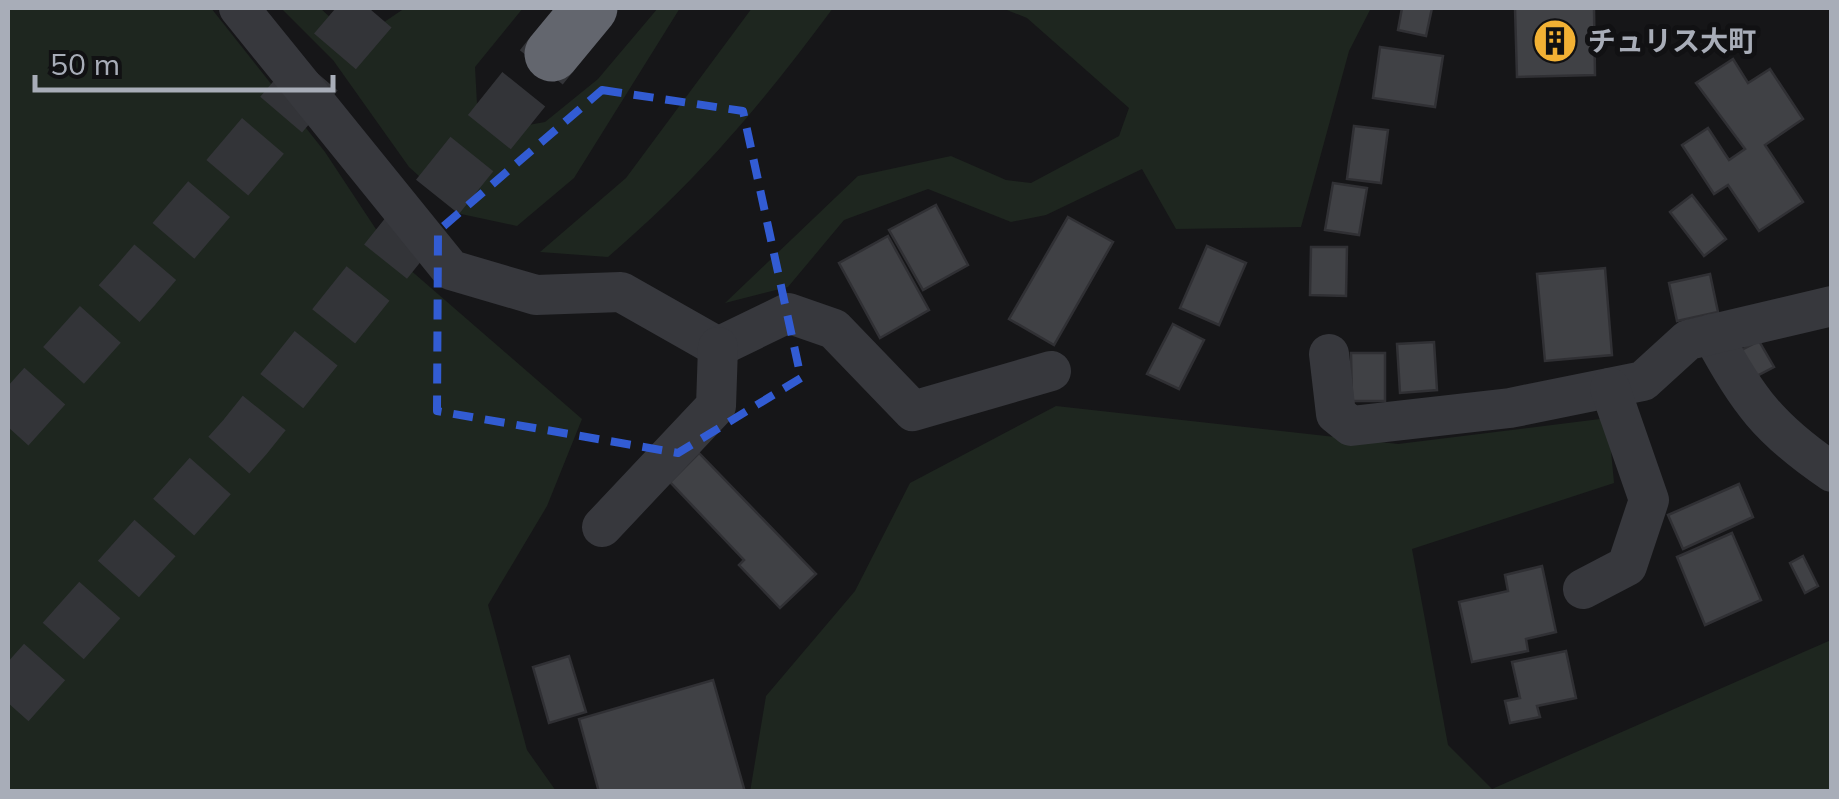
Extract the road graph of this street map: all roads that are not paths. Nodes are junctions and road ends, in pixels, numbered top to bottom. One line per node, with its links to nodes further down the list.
1 (239, 8): 6 (street)
2 (590, 8): 3 (highway)
3 (552, 54)
4 (1832, 306): 5 (street)
5 (1712, 334): 9 (street); 10 (street)
6 (718, 347): 8 (street); 11 (street)
7 (1329, 354): 9 (street)
8 (1050, 372)
9 (1610, 388): 12 (street)
10 (1832, 472)
11 (602, 526)
12 (1583, 589)

